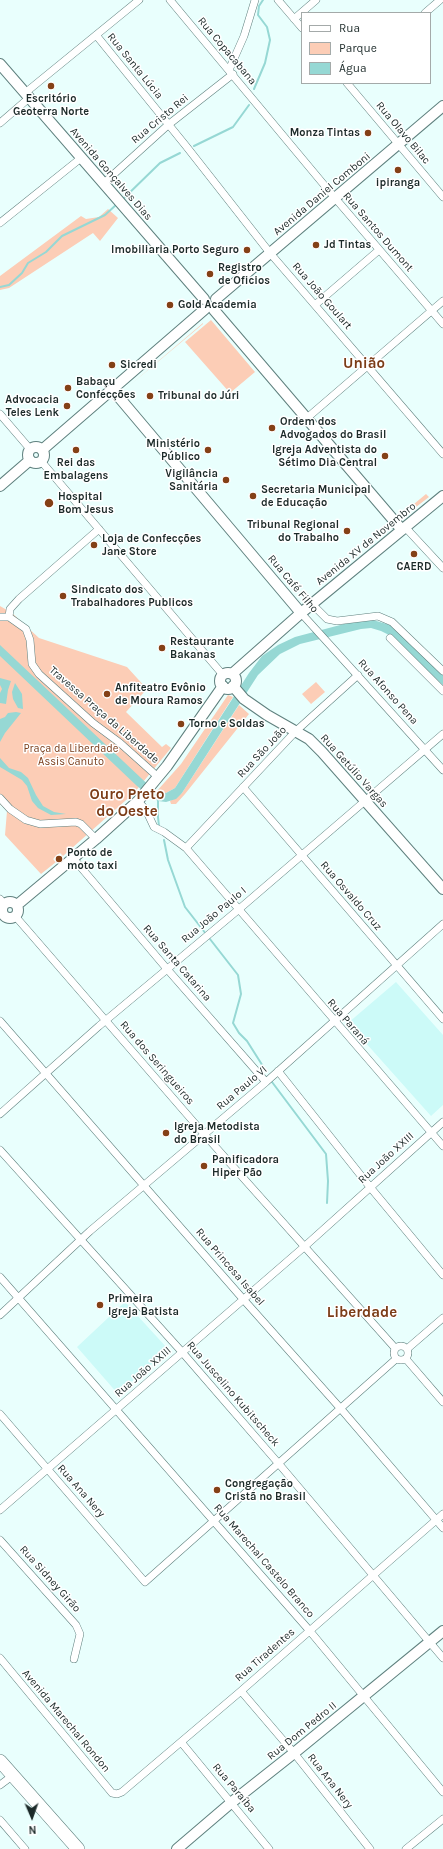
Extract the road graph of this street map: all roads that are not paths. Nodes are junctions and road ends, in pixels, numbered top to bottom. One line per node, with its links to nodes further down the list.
1 (139, 0): 12 (street)
2 (170, 0): 14 (street, Rua Copacabana)
3 (255, 0): 14 (street, Rua Cristo Rei)
4 (278, 0): 10 (street)
5 (316, 0): 7 (street)
6 (440, 0): 8 (street)
7 (302, 12)
8 (426, 12)
9 (301, 13): 10 (street)
10 (294, 19): 11 (street)
11 (301, 27)
12 (96, 35): 16 (street); 20 (street, Rua Santa Lúcia)
13 (0, 64): 16 (street, Avenida Gonçalves Dias)
14 (231, 72): 17 (street, Rua Copacabana); 20 (street, Rua Cristo Rei)
15 (348, 84): 21 (street, Rua Olavo Bilac)
16 (27, 95): 19 (street); 23 (street, Avenida Gonçalves Dias)
17 (252, 98): 26 (street, Rua Santos Dumont)
18 (443, 106): 21 (street, Avenida Daniel Comboni)
19 (0, 123)
20 (168, 125): 22 (street, Rua Santa Lúcia); 24 (street, Rua Cristo Rei)
21 (398, 144): 25 (street, Rua Olavo Bilac); 26 (street, Avenida Daniel Comboni)
22 (188, 148): 29 (street, Rua João Goulart)
23 (80, 158): 24 (street, Avenida Gonçalves Dias); 27 (street)
24 (104, 183): 32 (street, Avenida Gonçalves Dias)
25 (443, 197)
26 (335, 198): 28 (street, Rua Santos Dumont); 29 (street, Avenida Daniel Comboni)
27 (0, 223)
28 (379, 250): 31 (street); 33 (street, Rua Santos Dumont)
29 (270, 253): 31 (street, Rua João Goulart); 32 (street, Avenida Daniel Comboni)
30 (443, 301): 33 (street)
31 (315, 305): 35 (street, Rua João Goulart)
32 (208, 306): 36 (street); 38 (street, Avenida Gonçalves Dias)
33 (432, 311): 34 (street, Rua Santos Dumont); 35 (street)
34 (443, 324)
35 (368, 367): 38 (street); 41 (street, Rua João Goulart)
36 (112, 390): 40 (street); 50 (street, Rua Café Filho)
37 (0, 414): 39 (street)
38 (307, 418): 47 (street, Avenida Gonçalves Dias)
39 (30, 449): 40 (street); 42 (street)
40 (42, 450): 43 (street)
41 (443, 454)
42 (30, 460): 43 (street); 44 (street)
43 (41, 461): 46 (street)
44 (0, 486)
45 (443, 496): 47 (street, Avenida XV de Novembro)
46 (99, 529): 52 (street); 56 (street)
47 (404, 529): 48 (street); 49 (street, Avenida XV de Novembro)
48 (443, 568)
49 (312, 604): 50 (street, Avenida XV de Novembro); 55 (street)
50 (301, 613): 53 (street, Rua Café Filho); 56 (street, Avenida XV de Novembro)
51 (0, 617): 52 (street)
52 (9, 617): 65 (street, Travessa Praça da Liberdade)
53 (315, 630): 57 (street, Rua Afonso Pena)
54 (390, 638): 60 (street)
55 (443, 671)
56 (227, 675): 58 (street); 59 (street)
57 (358, 675): 61 (street, Rua São João); 63 (street, Rua Afonso Pena)
58 (222, 686): 59 (street); 65 (street)
59 (234, 688): 61 (street, Rua Getúlio Vargas)
60 (443, 691)
61 (296, 731): 66 (street, Rua São João); 69 (street, Rua Getúlio Vargas)
62 (443, 734): 63 (street, Rua João Paulo I)
63 (425, 750): 64 (street, Rua Afonso Pena); 69 (street, Rua João Paulo I)
64 (443, 770)
65 (158, 777): 67 (street)
66 (243, 787): 71 (street, Rua São João); 72 (street, Rua Osvaldo Cruz)
67 (145, 793): 70 (street); 71 (street, Rua Paraná)
68 (0, 798): 70 (street)
69 (364, 800): 72 (street, Rua João Paulo I); 74 (street, Rua Getúlio Vargas)
70 (96, 839): 73 (street)
71 (186, 848): 77 (street, Rua Paraná)
72 (301, 855): 77 (street, Rua João Paulo I); 81 (street, Rua Osvaldo Cruz)
73 (73, 858): 76 (street); 82 (street, Rua Santa Catarina)
74 (443, 889)
75 (2, 902): 76 (street); 78 (street)
76 (17, 905): 79 (street)
77 (238, 910): 82 (street, Rua João Paulo I); 86 (street, Rua Paraná)
78 (2, 917): 79 (street)
79 (16, 917): 85 (street, Rua dos Seringueiros)
80 (443, 924): 81 (street, Rua Paulo VI)
81 (396, 966): 83 (street, Rua Osvaldo Cruz); 86 (street, Rua Paulo VI)
82 (167, 970): 85 (street, Rua João Paulo I); 89 (street, Rua Santa Catarina)
83 (443, 1019)
84 (0, 1021): 88 (street, Rua Princesa Isabel)
85 (106, 1021): 88 (street, Rua João Paulo I); 93 (street, Rua dos Seringueiros)
86 (334, 1022): 87 (street, Rua Paulo VI); 92 (street, Rua Paraná)
87 (278, 1071): 89 (street, Rua Paulo VI); 97 (street)
88 (46, 1074): 90 (street, Rua João Paulo I); 96 (street, Rua Princesa Isabel)
89 (266, 1082): 93 (street, Rua Paulo VI)
90 (0, 1114)
91 (443, 1122): 92 (street, Rua João XXIII)
92 (431, 1132): 94 (street, Rua Paraná); 97 (street, Rua João XXIII)
93 (204, 1134): 96 (street, Rua Paulo VI); 99 (street, Rua dos Seringueiros)
94 (443, 1146)
95 (0, 1150): 98 (street, Rua Juscelino Kubitscheck)
96 (144, 1185): 98 (street, Rua Paulo VI); 103 (street, Rua Princesa Isabel)
97 (370, 1187): 99 (street, Rua João XXIII); 100 (street)
98 (80, 1240): 102 (street, Rua Paulo VI); 108 (street, Rua Juscelino Kubitscheck)
99 (304, 1247): 103 (street, Rua João XXIII); 106 (street, Rua dos Seringueiros)
100 (443, 1275)
101 (0, 1277): 102 (street, Rua Marechal Castelo Branco)
102 (18, 1298): 104 (street, Rua Paulo VI); 112 (street, Rua Marechal Castelo Branco)
103 (243, 1299): 108 (street, Rua João XXIII); 113 (street, Rua Princesa Isabel)
104 (0, 1315)
105 (443, 1318): 107 (street)
106 (395, 1348): 107 (street); 109 (street)
107 (407, 1349): 110 (street)
108 (182, 1352): 112 (street, Rua João XXIII); 115 (street, Rua Juscelino Kubitscheck)
109 (396, 1359): 110 (street); 113 (street)
110 (406, 1359): 111 (street)
111 (443, 1402)
112 (117, 1409): 116 (street, Rua João XXIII); 120 (street, Rua Marechal Castelo Branco)
113 (341, 1409): 115 (street); 119 (street, Rua Princesa Isabel)
114 (0, 1414): 116 (street, Rua Ana Nery)
115 (279, 1464): 120 (street); 123 (street, Rua Juscelino Kubitscheck)
116 (48, 1470): 117 (street, Rua João XXIII); 120 (street, Rua Ana Nery)
117 (0, 1510)
118 (443, 1514): 119 (street, Rua Tiradentes)
119 (436, 1520): 121 (street, Rua Princesa Isabel); 123 (street, Rua Tiradentes)
120 (215, 1521): 124 (street, Rua Marechal Castelo Branco)
121 (443, 1528)
122 (0, 1540): 129 (street, Rua Sidney Girão)
123 (373, 1574): 124 (street, Rua Tiradentes); 126 (street, Rua Juscelino Kubitscheck)
124 (309, 1630): 130 (street, Rua Tiradentes); 131 (street, Rua Marechal Castelo Branco)
125 (443, 1631): 126 (street, Rua Dom Pedro II)
126 (430, 1642): 128 (street, Rua Juscelino Kubitscheck); 131 (street, Rua Dom Pedro II)
127 (0, 1658): 138 (street, Avenida Marechal Rondon)
128 (443, 1658)
129 (74, 1659)
130 (241, 1691): 132 (street, Rua Tiradentes); 133 (street, Rua Ana Nery)
131 (364, 1696): 133 (street, Rua Dom Pedro II); 137 (street, Rua Marechal Castelo Branco)
132 (181, 1742): 138 (street, Rua Tiradentes); 139 (street, Rua Paraíba)
133 (294, 1753): 139 (street, Rua Dom Pedro II); 146 (street, Rua Ana Nery)
134 (0, 1762): 135 (highway)
135 (12, 1776): 136 (street); 143 (highway)
136 (0, 1785)
137 (443, 1792)
138 (117, 1794)
139 (232, 1802): 144 (street, Rua Dom Pedro II); 145 (street, Rua Paraíba)
140 (443, 1819): 147 (street)
141 (0, 1820): 142 (street)
142 (26, 1849)
143 (78, 1849)
144 (177, 1849)
145 (269, 1849)
146 (370, 1849)
147 (406, 1849)

